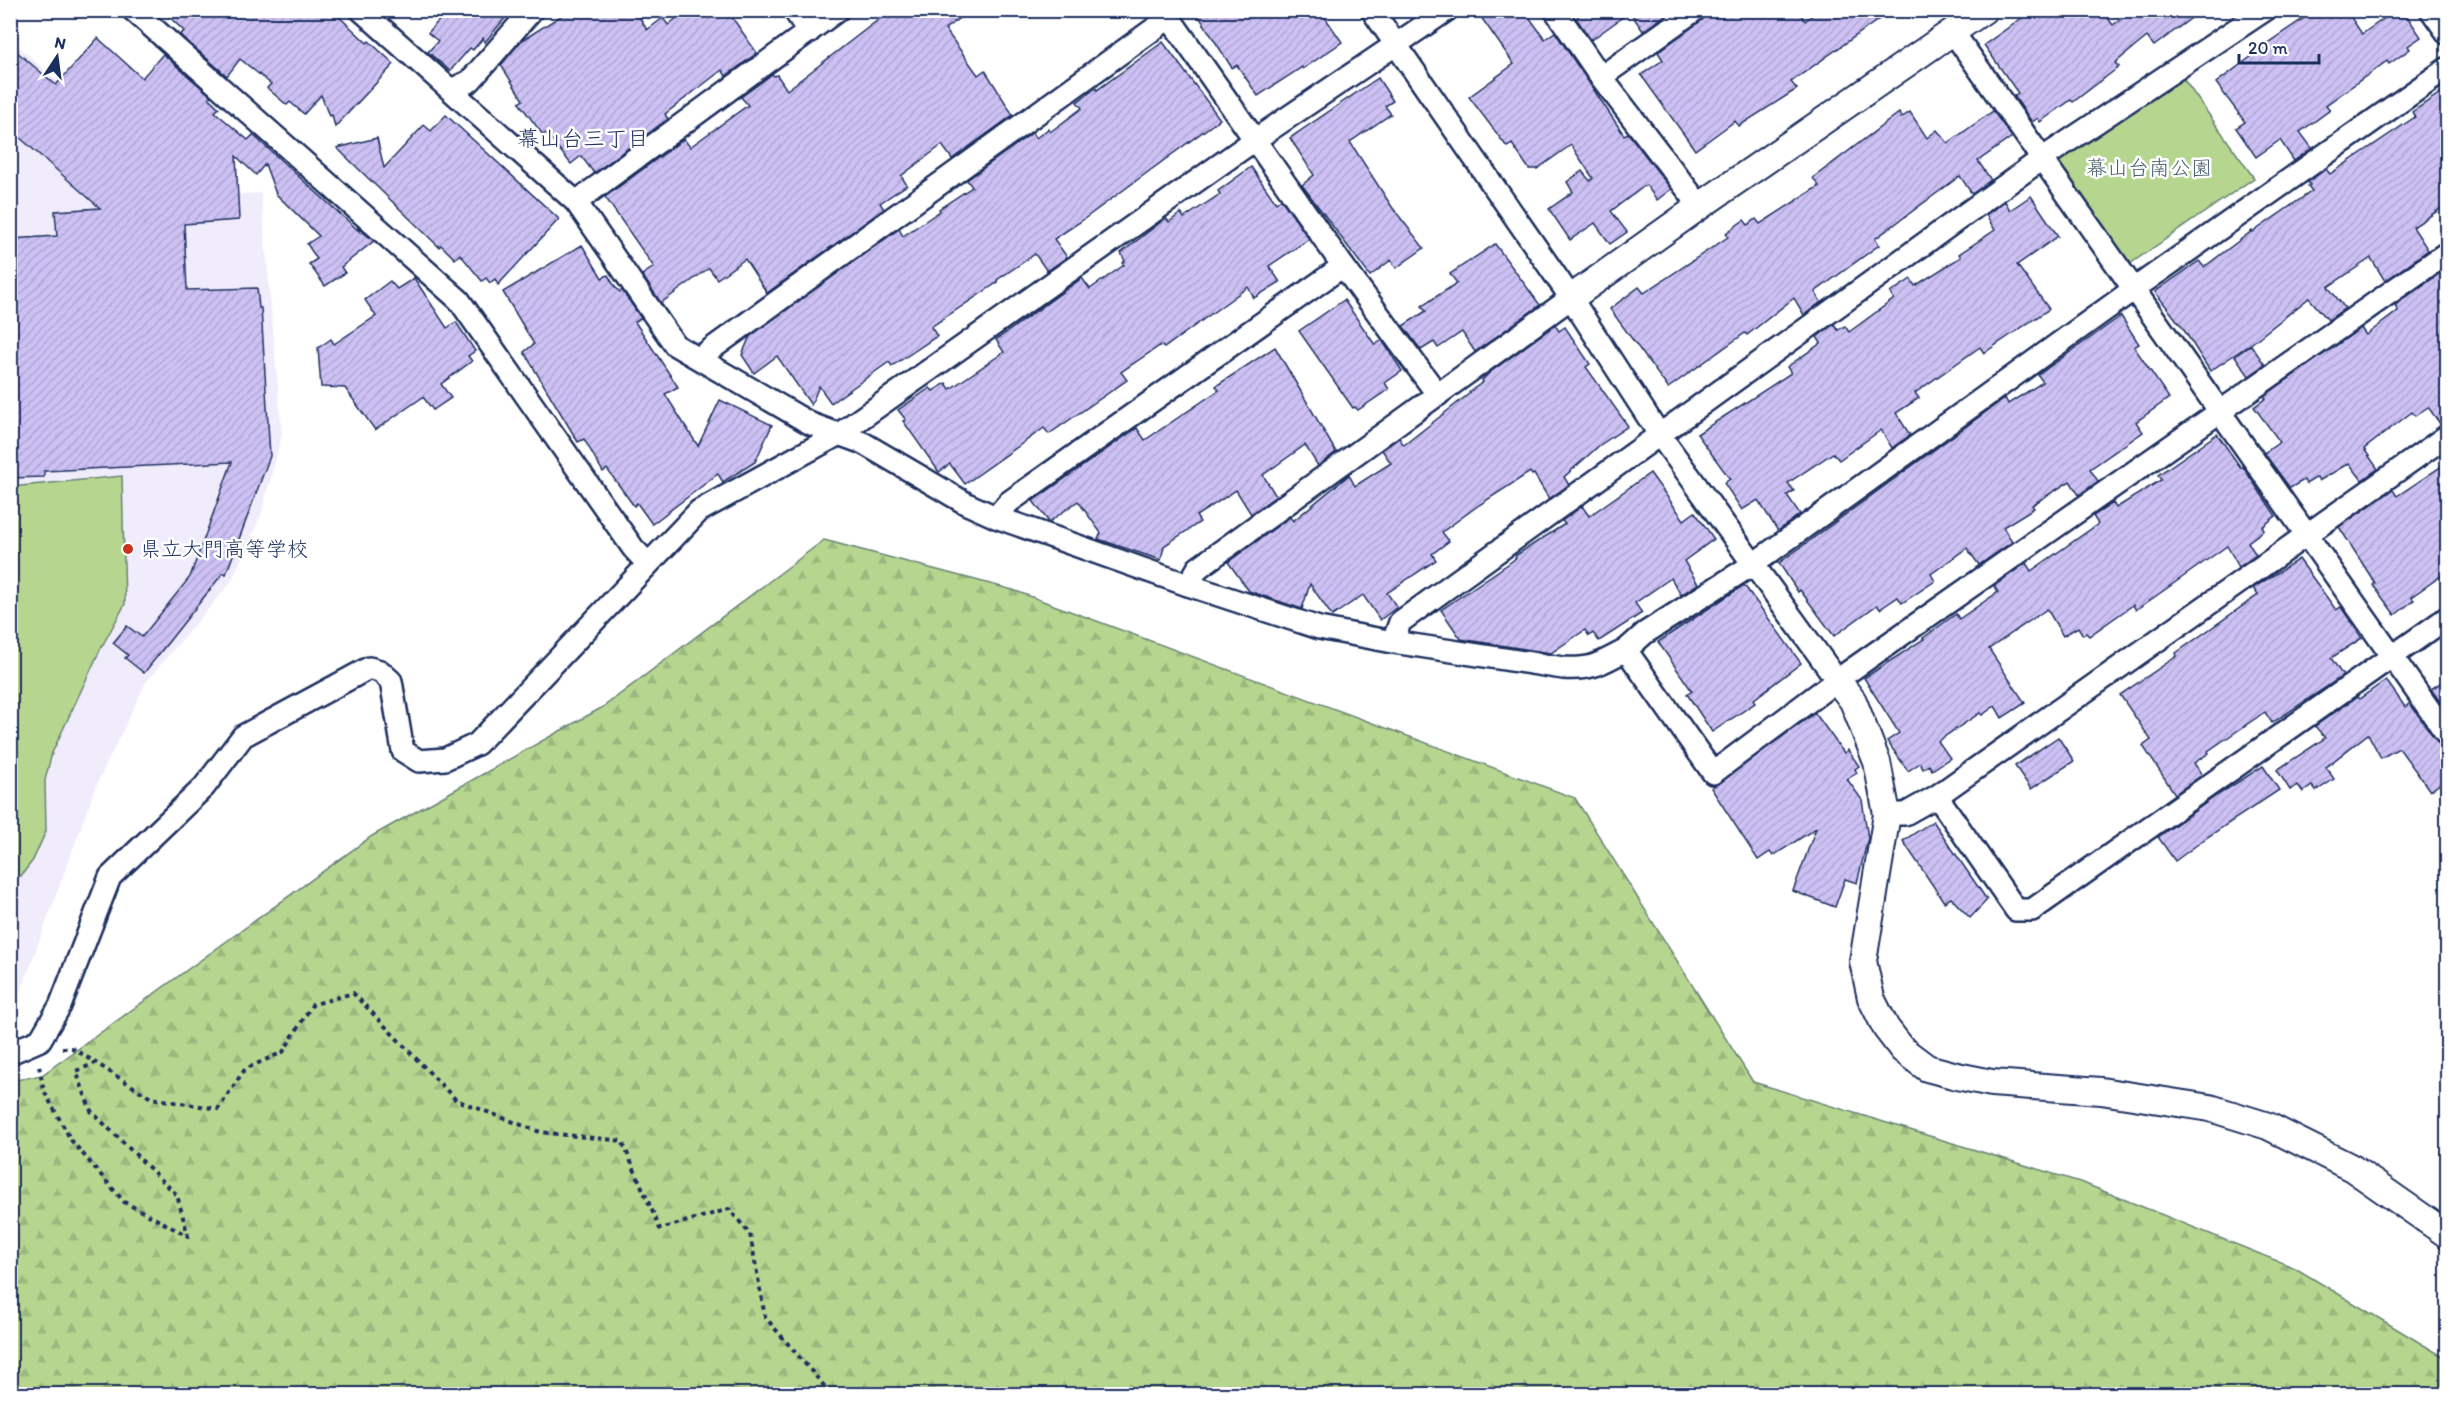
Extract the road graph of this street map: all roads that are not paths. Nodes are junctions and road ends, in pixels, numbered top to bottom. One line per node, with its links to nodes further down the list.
1 (133, 10): 37 (street)
2 (362, 10): 20 (street)
3 (532, 10): 20 (street)
4 (794, 10): 14 (street)
5 (838, 10): 14 (street)
6 (1372, 10): 17 (street)
7 (1447, 10): 17 (street)
8 (1555, 10): 19 (street)
9 (1695, 10): 19 (street)
10 (1984, 10): 15 (street)
11 (2265, 10): 22 (street)
12 (2431, 10): 16 (street)
13 (1166, 14): 21 (street); 29 (street)
14 (809, 32): 23 (street)
15 (1953, 32): 22 (street); 24 (street)
16 (2448, 34)
17 (1396, 45): 21 (street); 28 (street)
18 (2448, 68): 27 (street)
19 (1601, 77): 24 (street)
20 (451, 90): 23 (street)
21 (1256, 139): 26 (street); 33 (street)
22 (2043, 158): 27 (street); 32 (street)
23 (576, 202): 29 (street)
24 (1700, 206): 28 (street)
25 (2448, 252): 31 (street)
26 (1343, 266): 30 (street); 35 (street)
27 (2134, 289): 31 (street); 38 (street)
28 (1571, 298): 30 (street); 32 (street)
29 (699, 358): 33 (street)
30 (1438, 395): 39 (street)
31 (2220, 413): 36 (street); 44 (street)
32 (1659, 434): 38 (street); 41 (street)
33 (839, 435): 35 (street); 37 (street)
34 (2448, 435): 36 (street)
35 (996, 517): 39 (street)
36 (2306, 536): 43 (street); 46 (street)
37 (647, 563): 48 (street)
38 (1752, 565): 42 (street); 44 (street)
39 (1188, 585): 41 (street)
40 (2448, 617): 43 (street)
41 (1393, 642): 42 (street)
42 (1626, 650): 44 (street)
43 (2393, 656): 45 (street); 46 (street)
44 (1837, 680): 47 (street)
45 (2448, 736)
46 (1937, 796): 47 (street)
47 (1887, 814): 49 (street)
48 (24, 1051)
49 (2448, 1235)

